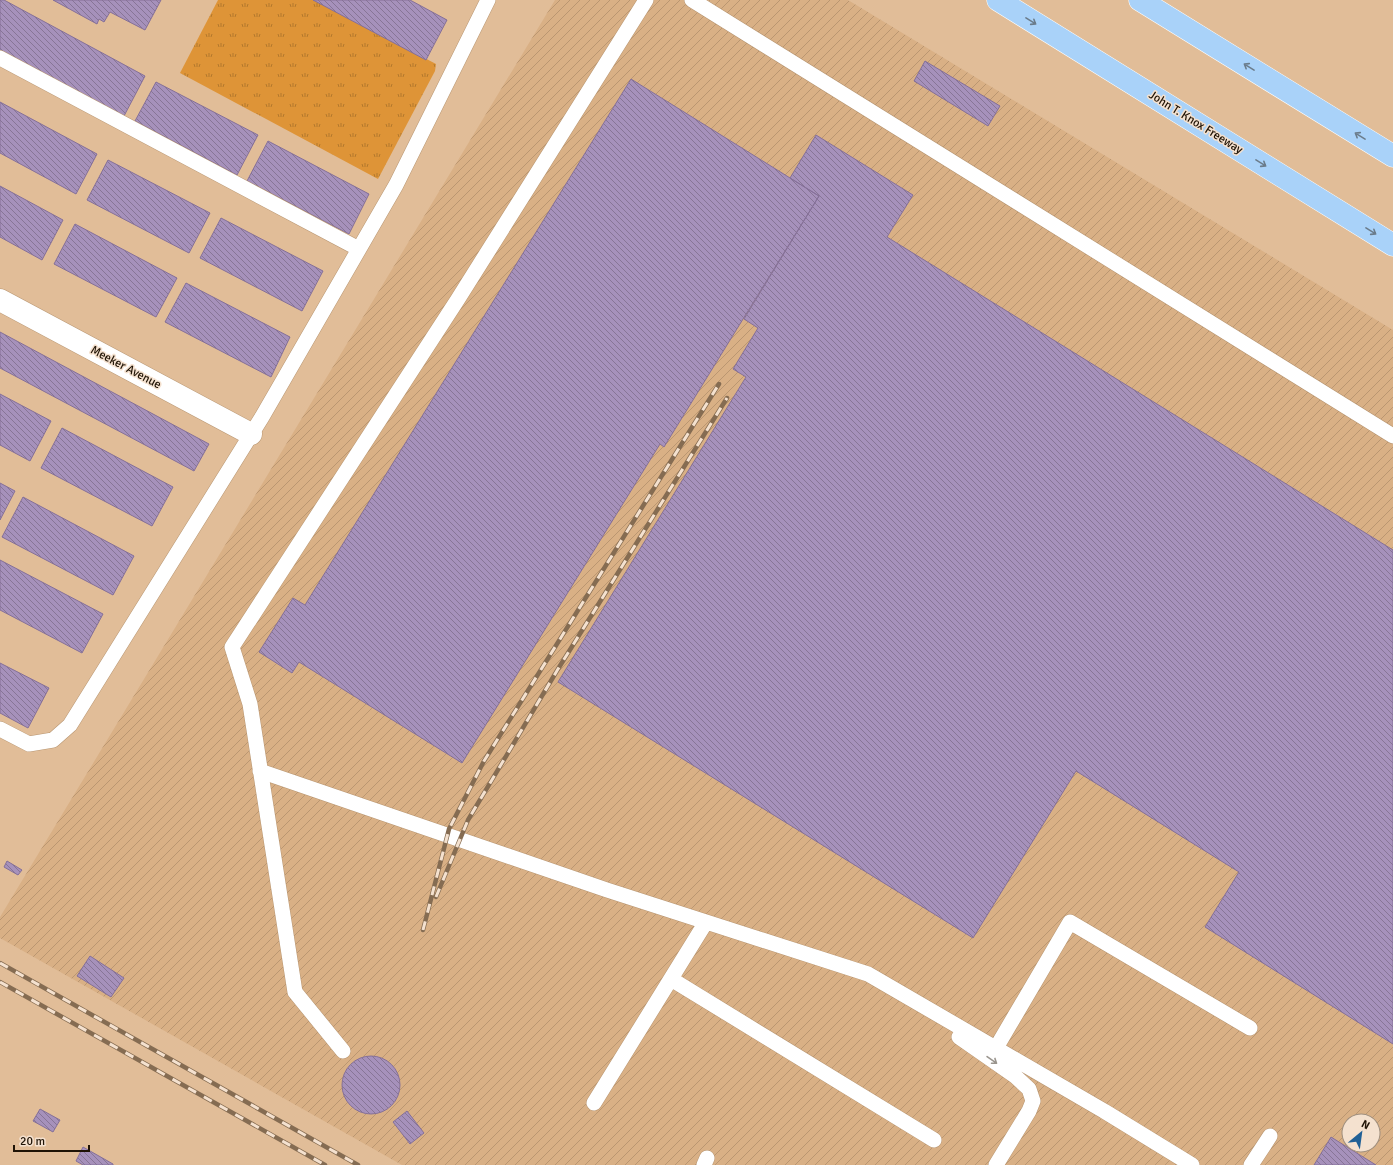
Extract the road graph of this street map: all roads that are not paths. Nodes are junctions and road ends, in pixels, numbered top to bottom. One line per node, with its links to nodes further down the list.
1 (488, 0): 9 (lane)
2 (646, 0): 14 (lane)
3 (692, 0): 12 (lane)
4 (998, 0): 8 (highway, John T. Knox Freeway, one-way to 8)
5 (1140, 0): 7 (highway, one-way to 5)
6 (0, 58): 9 (lane)
7 (1393, 156)
8 (1393, 244)
9 (359, 249): 11 (lane)
10 (0, 300): 11 (street, Meeker Avenue)
11 (251, 434): 13 (lane)
12 (1393, 436)
13 (0, 729)
14 (260, 770): 15 (lane); 20 (lane)
15 (706, 922): 16 (lane); 17 (lane)
16 (868, 974): 19 (lane); 24 (lane, one-way to 24)
17 (671, 979): 21 (lane); 23 (lane)
18 (1250, 1028): 19 (lane)
19 (996, 1048): 25 (lane)
20 (343, 1051)
21 (594, 1103)
22 (1270, 1136): 26 (lane)
23 (934, 1140)
24 (996, 1165)
25 (1192, 1165)
26 (1251, 1165)

